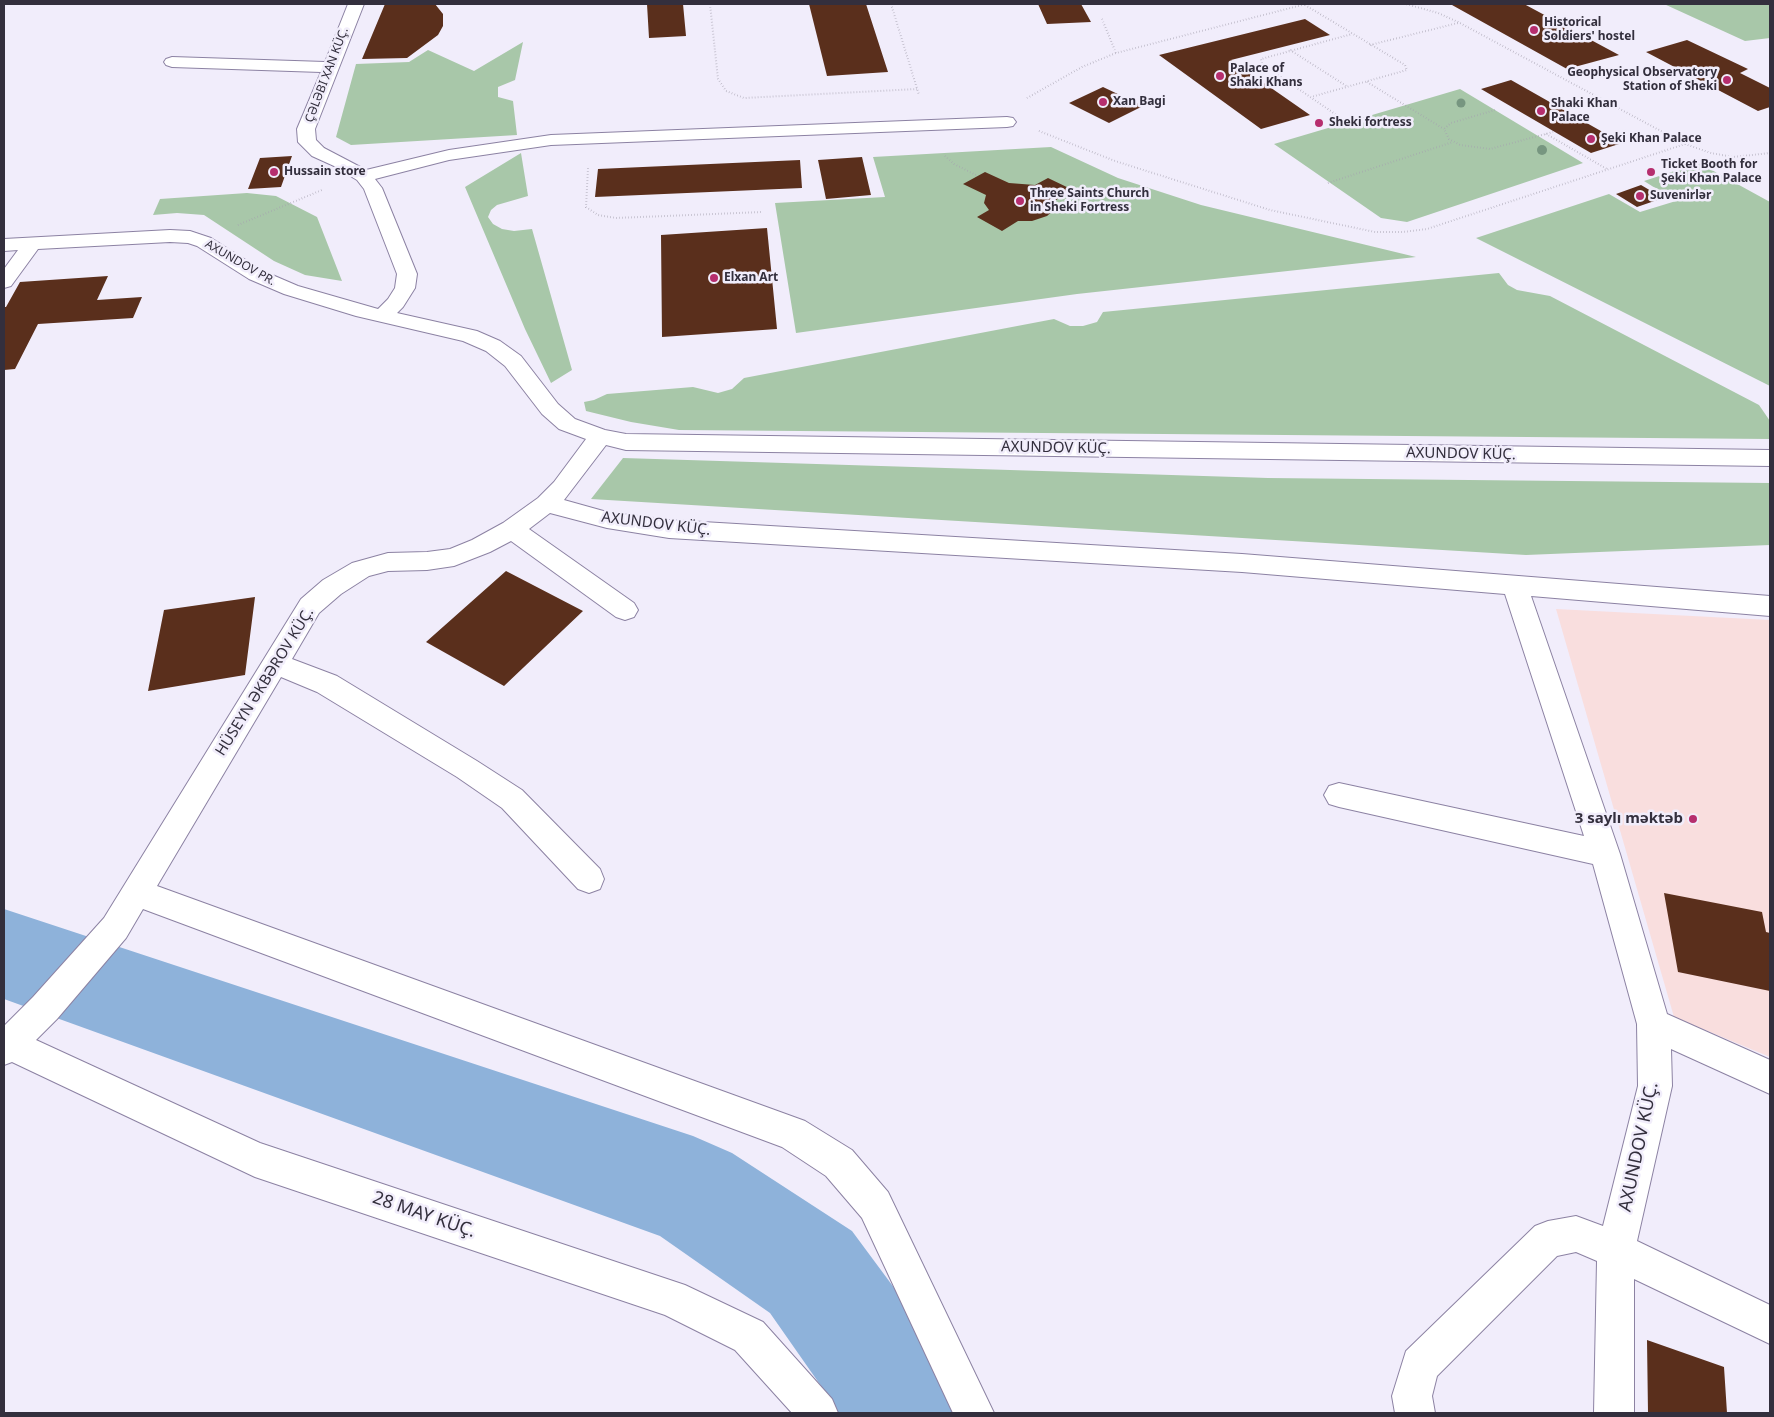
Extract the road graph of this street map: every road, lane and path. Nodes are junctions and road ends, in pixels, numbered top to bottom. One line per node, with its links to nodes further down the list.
1 (356, 4): 12 (street, ÇƏLƏBI XAN KÜÇ.)
2 (710, 4): 15 (path)
3 (1305, 4): 7 (path); 10 (path)
4 (1406, 4): 6 (path)
5 (1102, 20): 10 (path)
6 (1458, 22): 8 (path); 25 (path)
7 (1352, 34): 8 (path); 9 (path)
8 (1370, 45): 13 (path)
9 (1290, 50): 14 (path); 16 (path)
10 (1116, 53): 19 (path)
11 (172, 62): 12 (street)
12 (330, 67): 28 (street, ÇƏLƏBI XAN KÜÇ.)
13 (1367, 82): 14 (path); 20 (path)
14 (1348, 87): 16 (path)
15 (917, 89)
16 (1311, 97): 18 (path)
17 (1495, 110): 20 (path)
18 (1338, 116)
19 (1007, 122): 23 (street); 27 (path)
20 (1444, 130): 24 (path)
21 (1554, 132): 22 (path)
22 (1546, 134): 24 (path); 27 (path)
23 (590, 138): 28 (street); 30 (path)
24 (1454, 141): 29 (path)
25 (1686, 144): 26 (path); 27 (path)
26 (1770, 153)
27 (1607, 169)
28 (363, 176): 31 (path); 35 (street)
29 (1328, 182)
30 (763, 212)
31 (204, 242): 32 (street, AXUNDOV PR.); 35 (street, AXUNDOV PR.)
32 (32, 244): 33 (street, AXUNDOV PR.); 34 (street)
33 (4, 245)
34 (4, 282)
35 (382, 316): 36 (street, AXUNDOV KÜÇ.)
36 (600, 436): 37 (street, AXUNDOV KÜÇ.); 38 (street, HÜSEYN ƏKBƏROV KÜÇ.)
37 (1770, 458)
38 (546, 504): 39 (street, HÜSEYN ƏKBƏROV KÜÇ.); 40 (street, AXUNDOV KÜÇ.)
39 (512, 529): 42 (street); 43 (street, HÜSEYN ƏKBƏROV KÜÇ.)
40 (1515, 585): 41 (street, AXUNDOV KÜÇ.); 45 (street, AXUNDOV KÜÇ.)
41 (1770, 606)
42 (625, 610)
43 (274, 665): 46 (street); 47 (street, HÜSEYN ƏKBƏROV KÜÇ.)
44 (1338, 796): 45 (street)
45 (1605, 854): 48 (street, AXUNDOV KÜÇ.)
46 (589, 879)
47 (137, 892): 49 (street, HÜSEYN ƏKBƏROV KÜÇ.); 54 (street)
48 (1654, 1024): 50 (street); 51 (street, AXUNDOV KÜÇ.)
49 (6, 1047): 53 (street, 28 MAY KÜÇ.)
50 (1770, 1077)
51 (1616, 1250): 52 (street); 55 (street); 56 (street, AXUNDOV KÜÇ.)
52 (1770, 1326)
53 (818, 1413)
54 (974, 1413)
55 (1415, 1413)
56 (1614, 1413)

